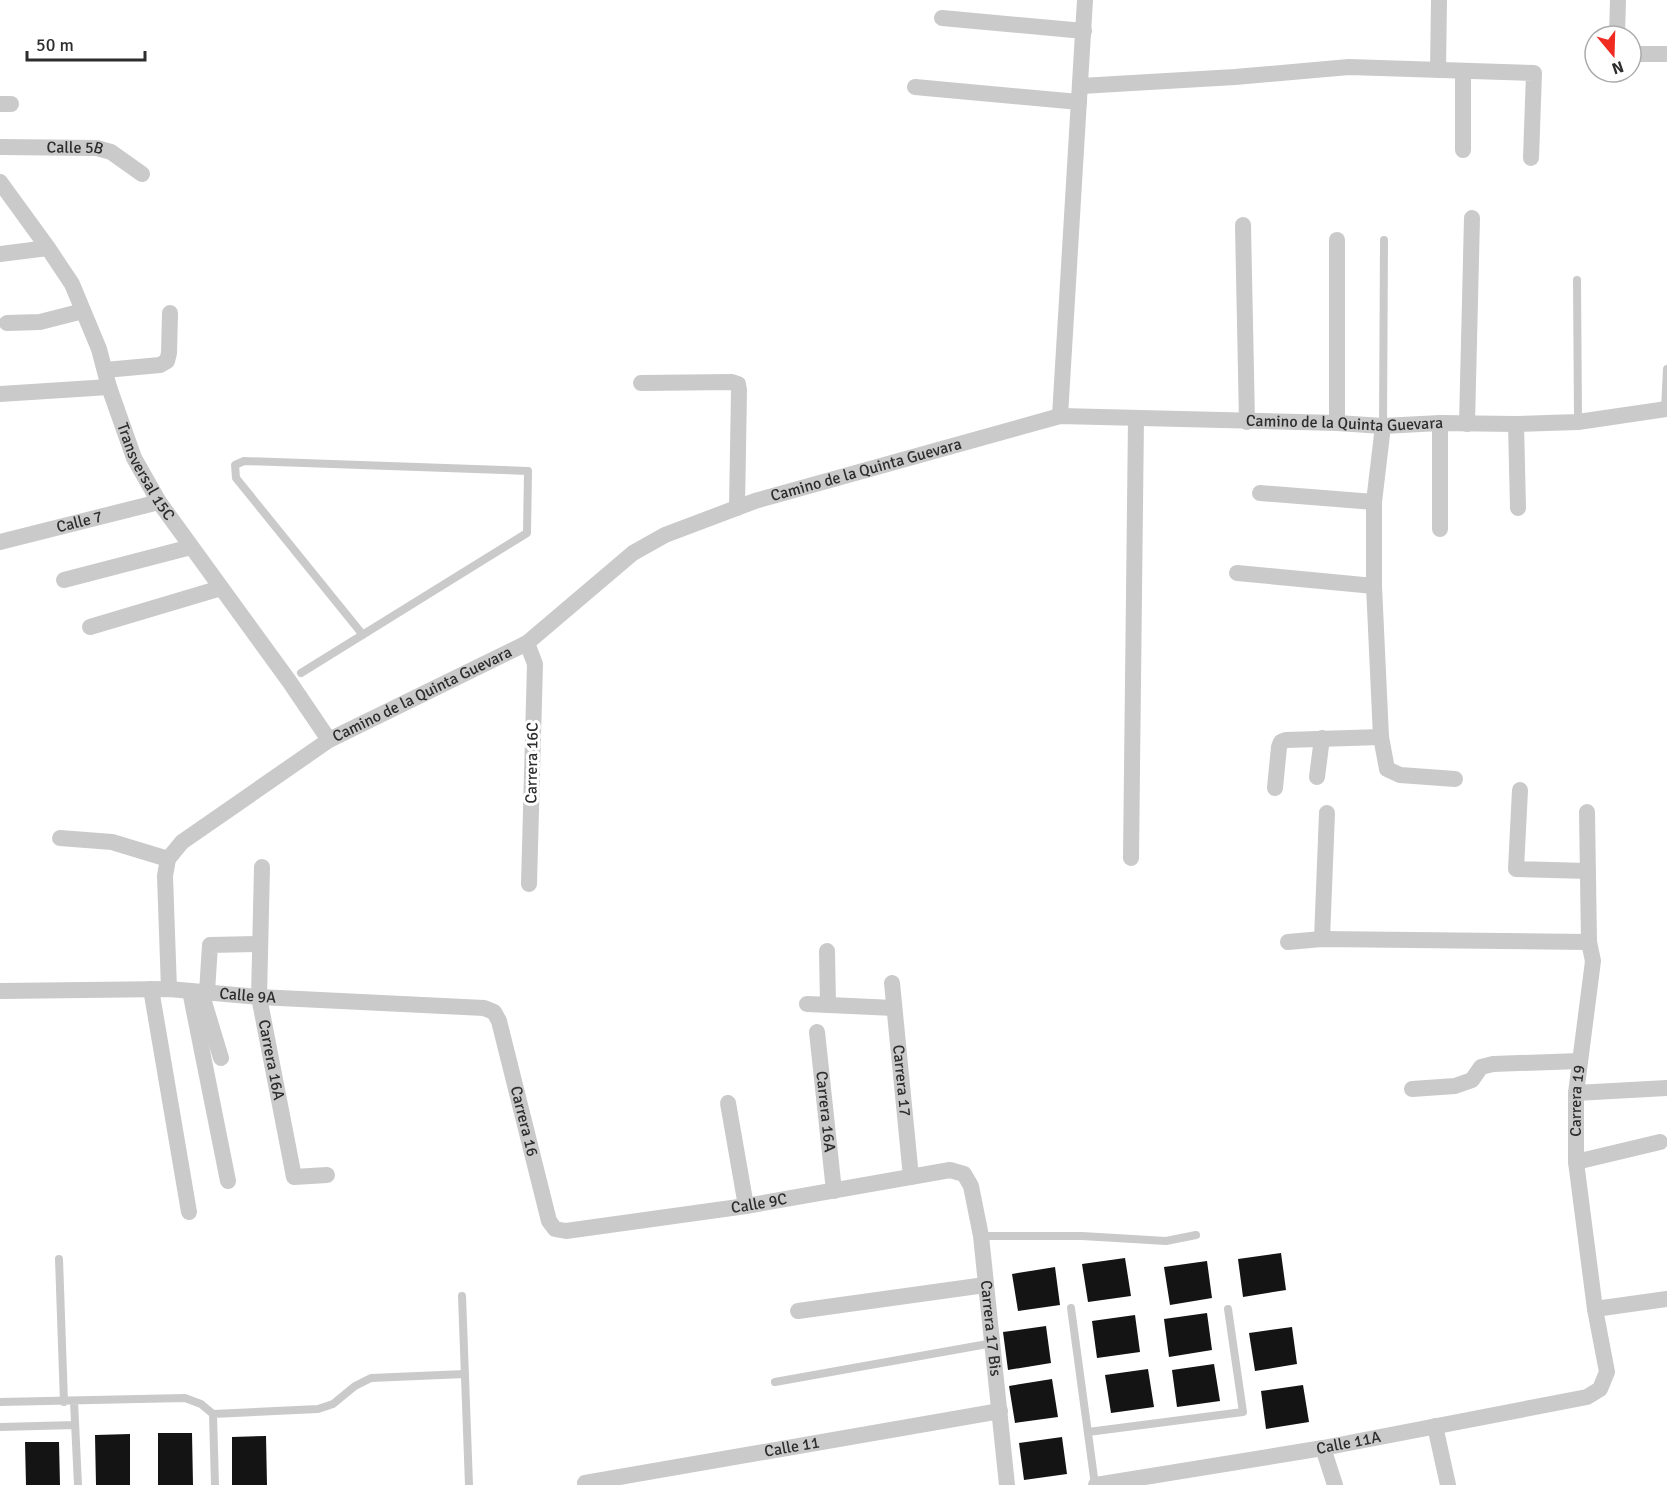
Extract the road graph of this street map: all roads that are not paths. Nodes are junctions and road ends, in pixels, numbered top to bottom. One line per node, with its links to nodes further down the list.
1 (1085, 0): 6 (street)
2 (1439, 0): 9 (street)
3 (1618, 0): 5 (street)
4 (942, 18): 6 (street)
5 (1617, 24)
6 (1084, 31): 12 (street)
7 (1643, 54): 8 (street)
8 (1667, 54)
9 (1438, 70): 10 (street); 12 (street)
10 (1463, 71): 14 (street); 15 (street)
11 (915, 87): 12 (street)
12 (1080, 94): 34 (street)
13 (0, 147): 16 (street, Calle 5B)
14 (1463, 150)
15 (1531, 158)
16 (142, 174)
17 (0, 182): 22 (street, Transversal 15C)
18 (1472, 218): 40 (street)
19 (1243, 225): 36 (street)
20 (1337, 240): 38 (street)
21 (1384, 240): 42 (lane)
22 (48, 248): 23 (street); 25 (street, Transversal 15C)
23 (0, 254)
24 (1578, 280): 37 (lane)
25 (83, 311): 27 (street); 29 (street, Transversal 15C)
26 (170, 313): 29 (street)
27 (7, 323)
28 (1667, 369): 33 (lane)
29 (105, 370): 31 (street, Transversal 15C)
30 (641, 383): 46 (street)
31 (109, 387): 32 (street); 44 (street, Transversal 15C)
32 (0, 394)
33 (1666, 409): 37 (street, Camino de la Quinta Guevara)
34 (1060, 416): 35 (street, Camino de la Quinta Guevara); 46 (street, Camino de la Quinta Guevara)
35 (1136, 418): 36 (street, Camino de la Quinta Guevara); 69 (street)
36 (1247, 422): 38 (street, Camino de la Quinta Guevara)
37 (1578, 422): 41 (street, Camino de la Quinta Guevara)
38 (1337, 423): 42 (street, Camino de la Quinta Guevara)
39 (1440, 423): 40 (street, Camino de la Quinta Guevara); 42 (street, Camino de la Quinta Guevara); 48 (street)
40 (1467, 424): 41 (street, Camino de la Quinta Guevara)
41 (1516, 424): 47 (street)
42 (1383, 426): 45 (street)
43 (1260, 493): 45 (street)
44 (159, 502): 49 (street, Calle 7); 50 (street, Transversal 15C)
45 (1374, 502): 53 (street)
46 (737, 508): 57 (street, Camino de la Quinta Guevara)
47 (1518, 508)
48 (1440, 529)
49 (0, 542)
50 (191, 546): 52 (street); 54 (street, Transversal 15C)
51 (1237, 573): 53 (street)
52 (63, 580)
53 (1374, 586): 59 (street)
54 (221, 588): 55 (street); 58 (street, Transversal 15C)
55 (90, 627)
56 (363, 636): 56 (lane); 58 (lane)
57 (527, 643): 61 (street, Camino de la Quinta Guevara); 73 (street, Carrera 16C)
58 (295, 677): 61 (street, Transversal 15C)
59 (1381, 737): 60 (street); 63 (street)
60 (1322, 738): 62 (street); 64 (street)
61 (329, 740): 70 (street, Camino de la Quinta Guevara)
62 (1317, 777)
63 (1455, 779)
64 (1275, 788)
65 (1520, 790): 72 (street)
66 (1587, 812): 72 (street, Carrera 19)
67 (1327, 813): 74 (street)
68 (60, 838): 70 (street)
69 (1131, 858)
70 (168, 859): 81 (street)
71 (262, 867): 77 (street, Carrera 16A)
72 (1588, 871): 76 (street, Carrera 19)
73 (529, 885)
74 (1322, 939): 75 (street); 76 (street)
75 (1288, 942)
76 (1589, 942): 91 (street, Carrera 19)
77 (260, 944): 83 (street); 84 (street, Carrera 16A)
78 (827, 951): 86 (street)
79 (892, 983): 87 (street, Carrera 17)
80 (151, 989): 81 (street, Calle 9A); 82 (street, Calle 9A); 104 (street)
81 (169, 989): 83 (street, Calle 9A)
82 (0, 991)
83 (199, 992): 84 (street, Calle 9A); 90 (street); 101 (street)
84 (259, 997): 88 (street, Calle 9A); 99 (street, Carrera 16A)
85 (807, 1004): 86 (street)
86 (828, 1005): 87 (street)
87 (894, 1008): 100 (street, Carrera 17)
88 (494, 1012): 105 (street, Carrera 16)
89 (817, 1032): 102 (street, Carrera 16A)
90 (221, 1058)
91 (1580, 1061): 93 (street); 94 (street, Carrera 19)
92 (1667, 1088): 94 (street)
93 (1412, 1089)
94 (1576, 1093): 97 (street, Carrera 19)
95 (728, 1103): 103 (street)
96 (1660, 1142): 97 (street)
97 (1576, 1162): 114 (street, Carrera 19)
98 (963, 1174): 100 (street, Calle 9C); 107 (street, Carrera 17 Bis)
99 (327, 1175)
100 (910, 1177): 102 (street, Calle 9C)
101 (228, 1181)
102 (834, 1191): 103 (street, Calle 9C)
103 (746, 1206): 105 (street, Calle 9C)
104 (189, 1212)
105 (555, 1229)
106 (1196, 1235): 107 (lane)
107 (981, 1236): 109 (street, Carrera 17 Bis)
108 (59, 1259): 122 (lane)
109 (986, 1285): 115 (street); 116 (street, Carrera 17 Bis)
110 (462, 1296): 117 (lane)
111 (1667, 1299): 114 (street)
112 (1071, 1308): 128 (lane)
113 (1228, 1309): 128 (lane)
114 (1595, 1309): 119 (street, Carrera 19)
115 (798, 1311)
116 (993, 1344): 118 (lane); 123 (street, Carrera 17 Bis)
117 (465, 1374): 124 (lane); 133 (lane)
118 (775, 1382)
119 (1600, 1389): 126 (street, Calle 11A)
120 (74, 1401): 122 (lane); 124 (lane); 125 (lane)
121 (0, 1402): 122 (lane)
122 (64, 1402)
123 (1000, 1411): 130 (street, Calle 11); 134 (street, Carrera 17 Bis)
124 (213, 1414): 132 (lane)
125 (75, 1425): 127 (lane); 131 (lane)
126 (1435, 1426): 129 (street, Calle 11A); 137 (street)
127 (0, 1427)
128 (1088, 1432): 135 (lane)
129 (1323, 1448): 135 (street, Calle 11A); 136 (street)
130 (585, 1483)
131 (78, 1485)
132 (215, 1485)
133 (469, 1485)
134 (1007, 1485)
135 (1095, 1485)
136 (1335, 1485)
137 (1448, 1485)

